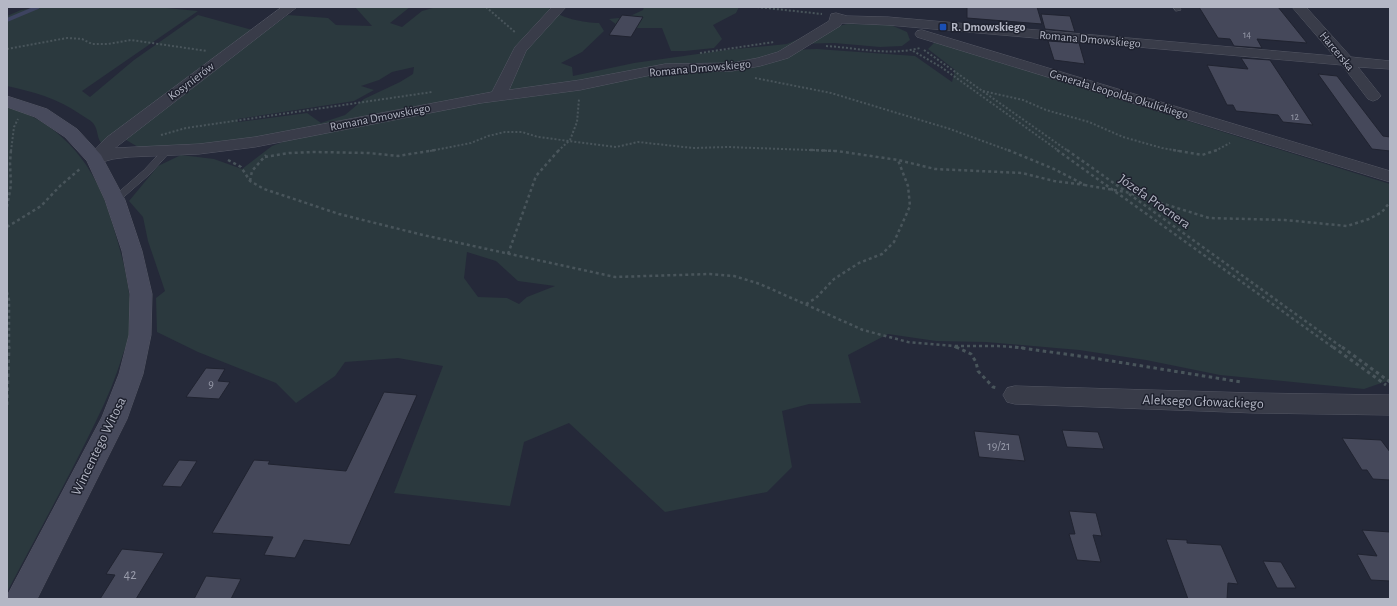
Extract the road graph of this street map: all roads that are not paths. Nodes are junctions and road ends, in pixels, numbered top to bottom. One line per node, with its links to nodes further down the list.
1 (290, 7): 13 (street, Kosynierów)
2 (559, 7): 9 (street)
3 (849, 7): 6 (street, Generała Leopolda Okulickiego)
4 (1299, 7): 7 (street, Harcerska)
5 (834, 12): 6 (street, Romana Dmowskiego); 9 (street, Romana Dmowskiego)
6 (888, 14): 7 (street, Romana Dmowskiego); 14 (street, Generała Leopolda Okulickiego)
7 (1346, 61): 8 (street, Romana Dmowskiego); 10 (street, Harcerska)
8 (1390, 65)
9 (498, 96): 12 (street, Romana Dmowskiego)
10 (1373, 96)
11 (7, 101): 13 (street, Wincentego Witosa)
12 (167, 151): 13 (street, Romana Dmowskiego); 15 (lane)
13 (94, 158): 15 (street, Wincentego Witosa)
14 (1390, 176)
15 (115, 200): 18 (street, Wincentego Witosa)
16 (1015, 395): 17 (street, Aleksego Głowackiego)
17 (1390, 404)
18 (20, 599)

